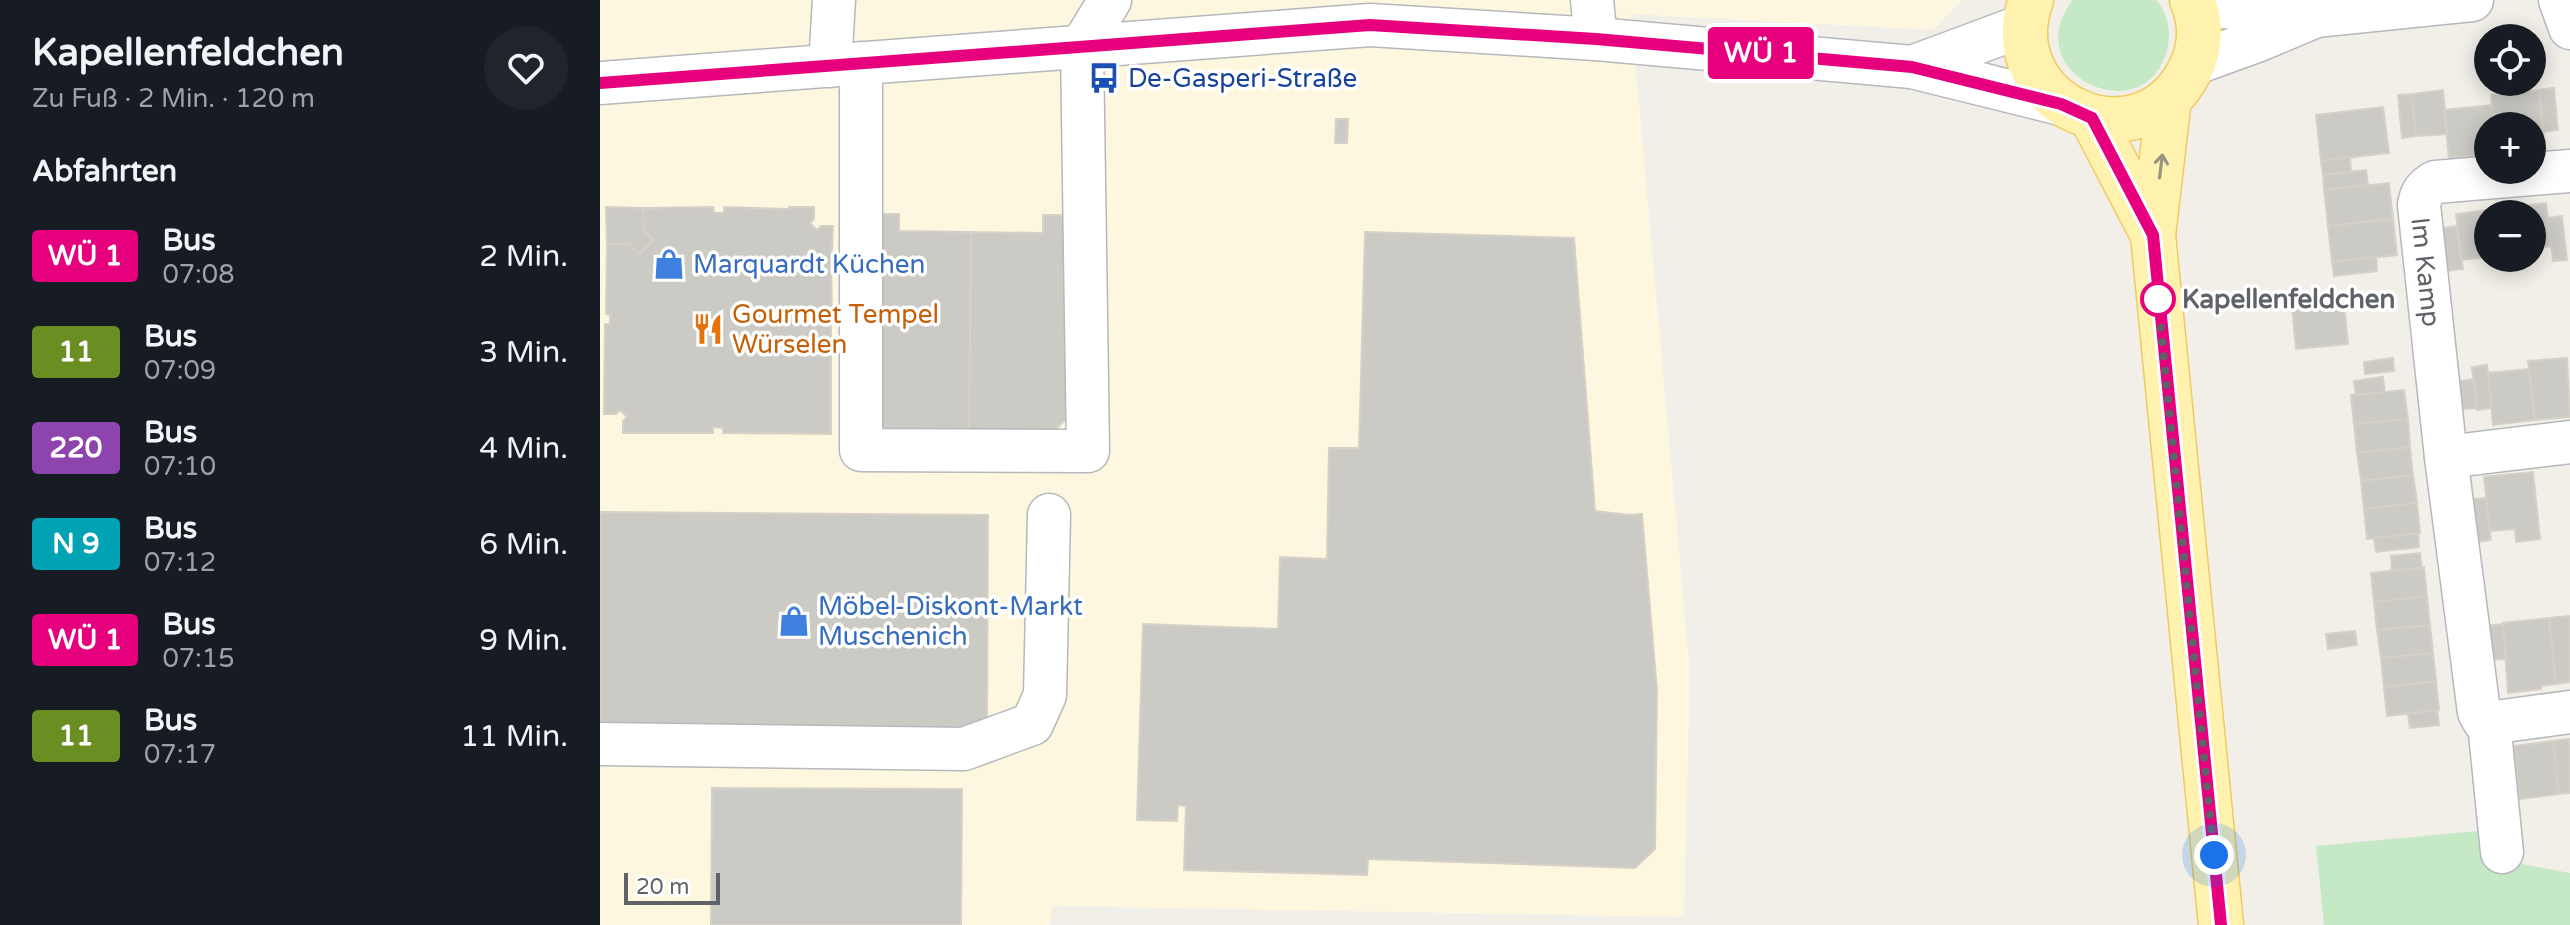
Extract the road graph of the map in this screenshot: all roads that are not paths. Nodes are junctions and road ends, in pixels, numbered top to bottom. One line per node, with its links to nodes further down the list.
1 (834, 0): 11 (street)
2 (1110, 0): 10 (street)
3 (2472, 0): 7 (street)
4 (2560, 0): 9 (street)
5 (2193, 2): 7 (street); 13 (main road)
6 (2028, 12): 12 (street); 15 (main road)
7 (2315, 16): 13 (street)
8 (1594, 19): 10 (street); 12 (street)
9 (2570, 28)
10 (1082, 46): 11 (street); 11 (street)
11 (845, 64): 14 (street)
12 (1912, 67): 15 (street)
13 (2181, 81): 15 (main road); 17 (main road, one-way to 13)
14 (600, 83)
15 (2076, 111): 17 (main road)
16 (2570, 171): 19 (street, Im Kamp)
17 (2153, 235): 25 (main road)
18 (2570, 442): 19 (street)
19 (2446, 457): 22 (street, Im Kamp)
20 (1049, 515): 23 (street)
21 (2570, 712): 22 (street)
22 (2489, 723): 24 (street, Im Kamp)
23 (600, 744)
24 (2502, 852)
25 (2221, 925)

